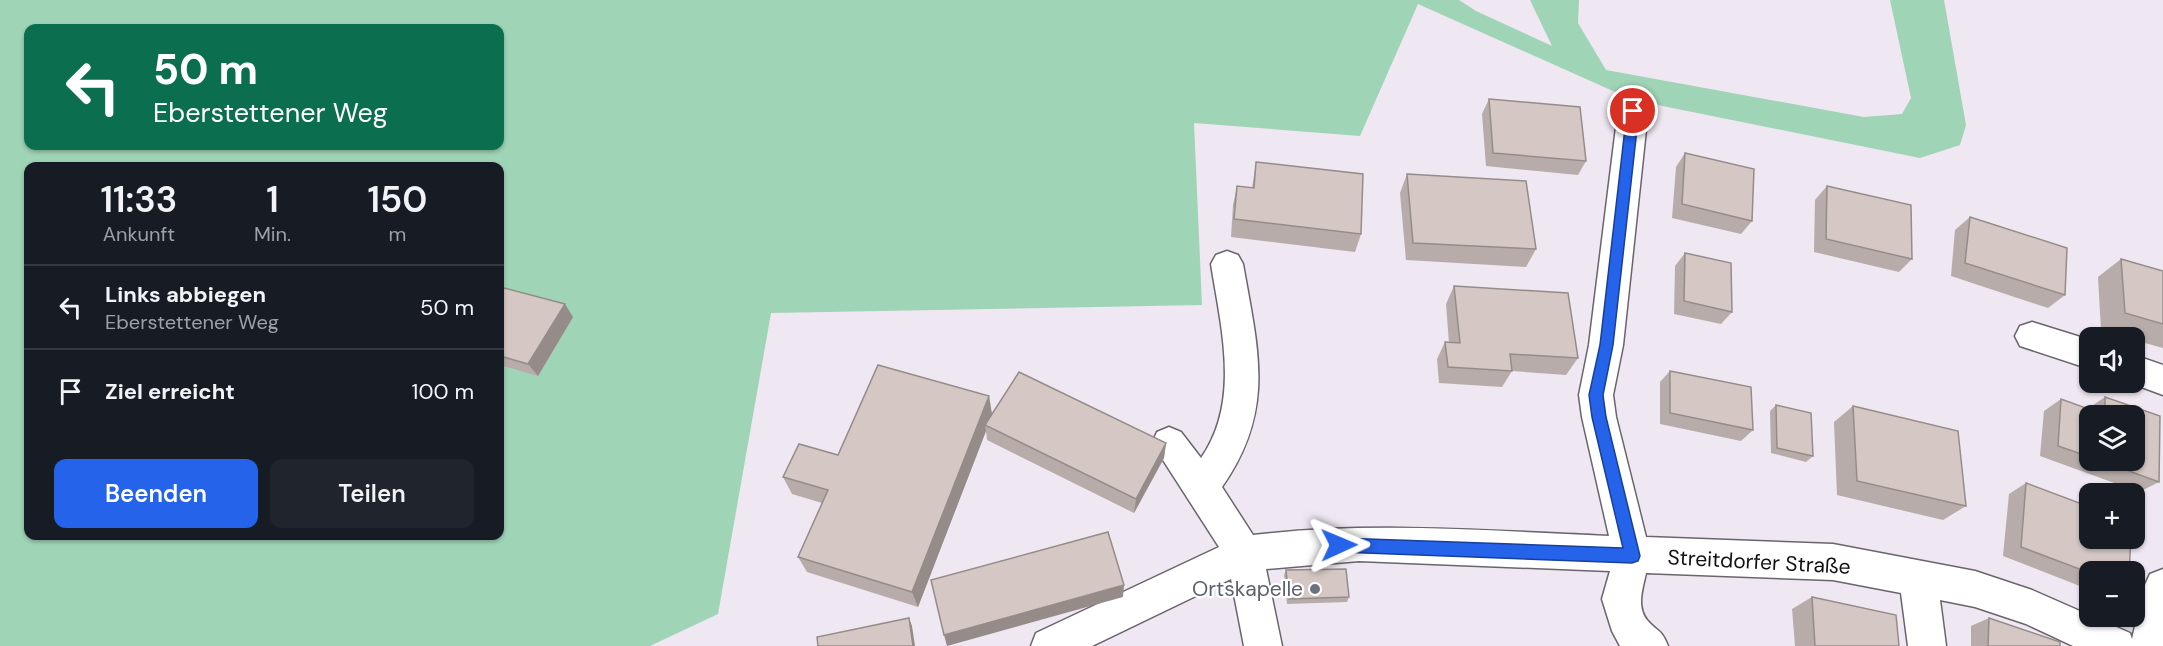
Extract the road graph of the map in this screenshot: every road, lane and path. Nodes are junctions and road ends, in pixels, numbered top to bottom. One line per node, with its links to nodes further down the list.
1 (1633, 111): 10 (street)
2 (1227, 264): 8 (street)
3 (2032, 336): 4 (street)
4 (2079, 351)
5 (2145, 374): 6 (street)
6 (2163, 380)
7 (1169, 443): 8 (street)
8 (1202, 487): 9 (street)
9 (1244, 554): 10 (street, Streitdorfer Straße); 13 (street, Streitdorfer Straße); 14 (street)
10 (1632, 556): 11 (street, Streitdorfer Straße); 15 (street)
11 (1918, 578): 16 (street); 17 (street, Streitdorfer Straße)
12 (2163, 587): 18 (street)
13 (1050, 646)
14 (1263, 646)
15 (1649, 646)
16 (1927, 646)
17 (2116, 646)
18 (2150, 646)

